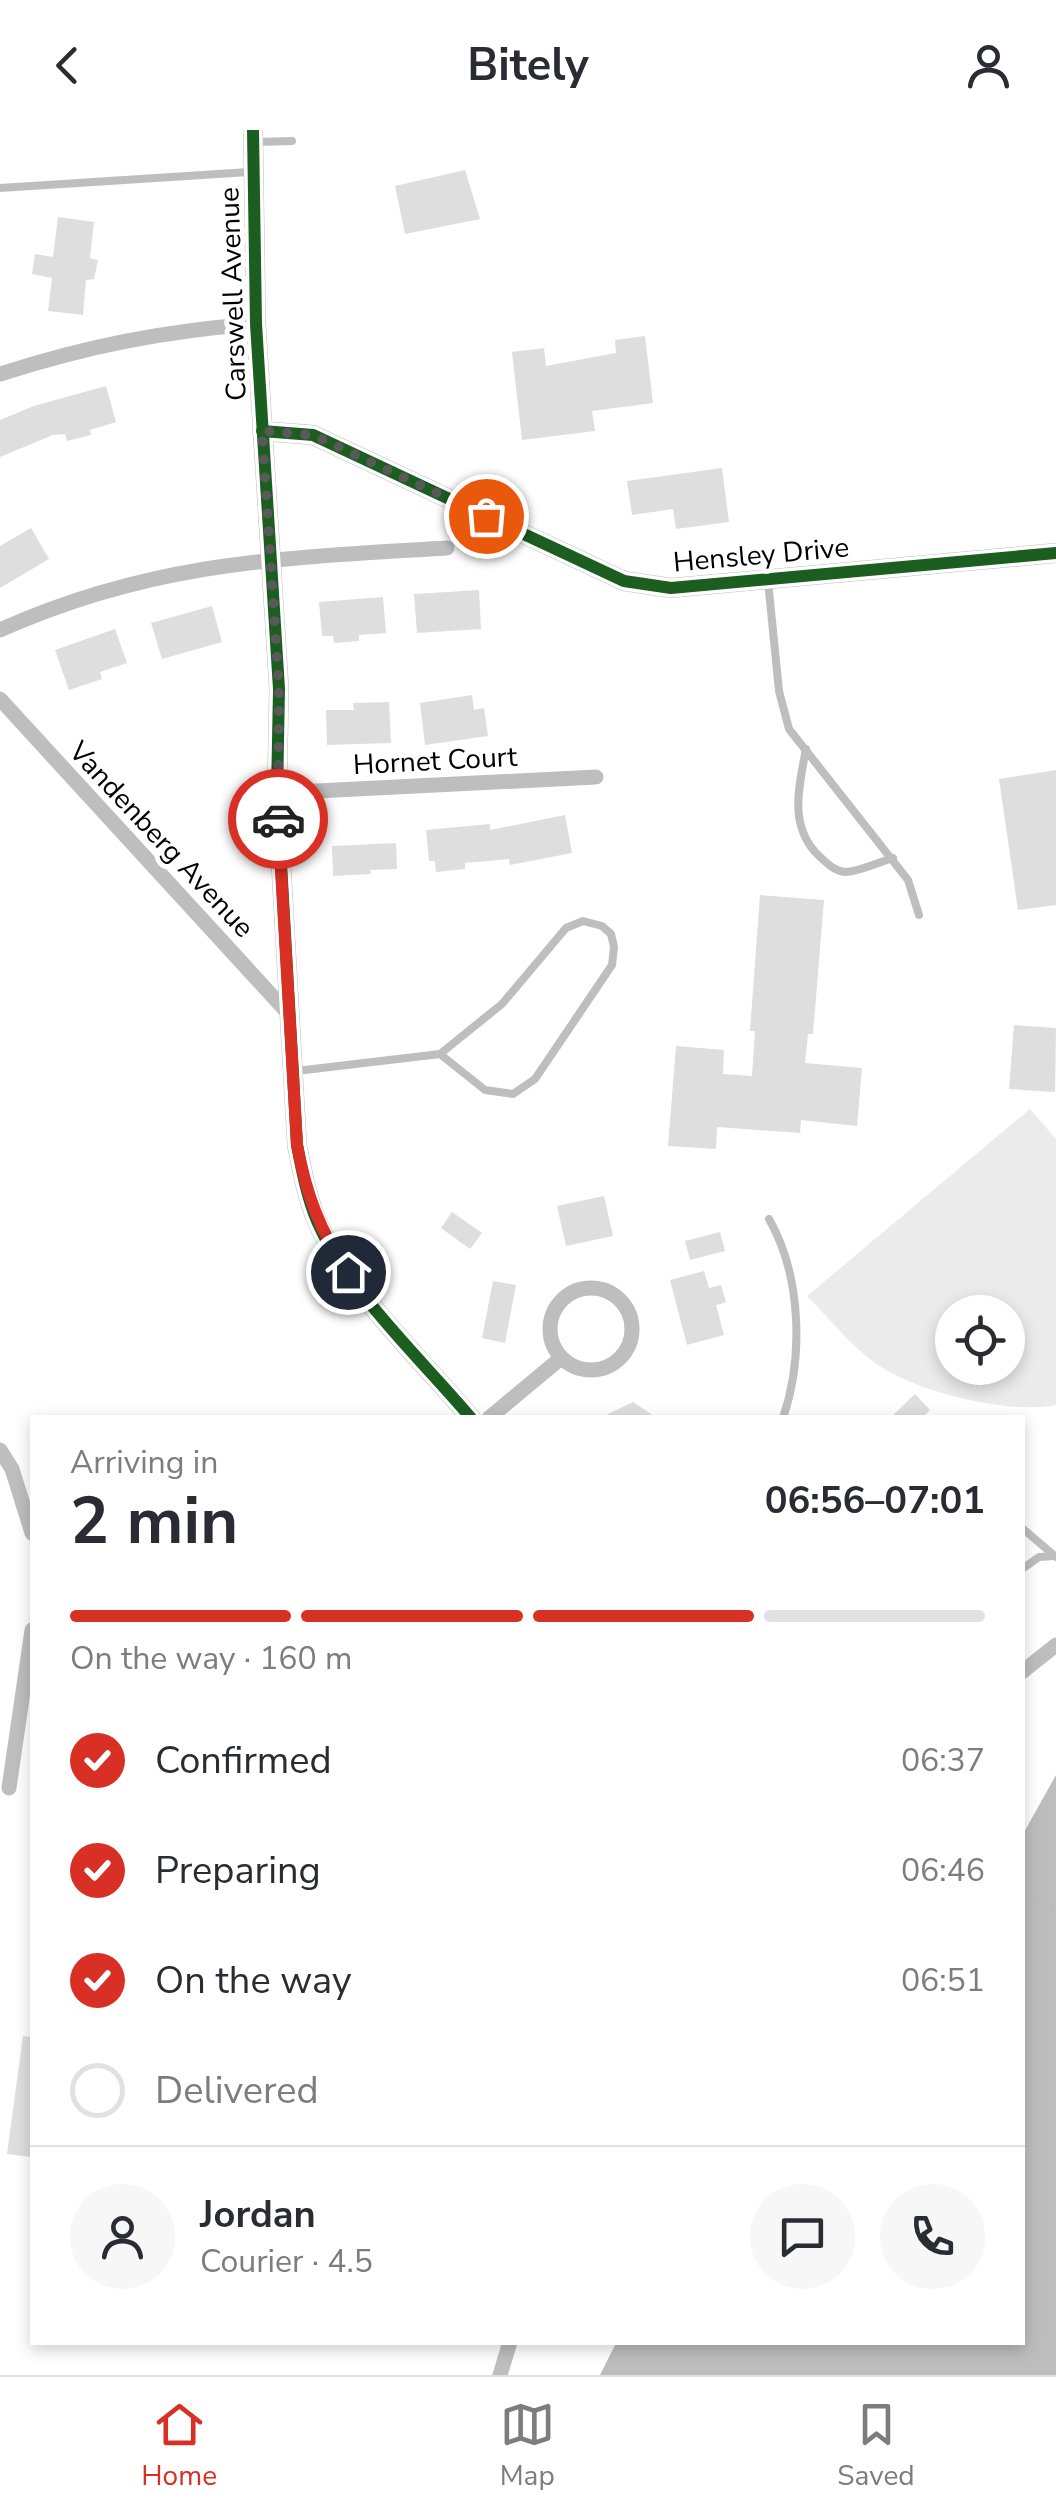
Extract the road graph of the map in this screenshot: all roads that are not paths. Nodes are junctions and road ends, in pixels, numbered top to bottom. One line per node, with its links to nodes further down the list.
1 (253, 136): 2 (lane); 3 (street, Carswell Avenue)
2 (292, 141)
3 (254, 172): 4 (lane); 5 (street, Carswell Avenue)
4 (0, 188)
5 (256, 324): 6 (street); 7 (street, Carswell Avenue)
6 (0, 374)
7 (262, 431): 10 (street, Carswell Avenue); 11 (street, Hensley Drive)
8 (447, 548): 10 (street)
9 (1056, 553): 11 (street, Hensley Drive)
10 (269, 558): 12 (street); 16 (street, Carswell Avenue)
11 (768, 581): 14 (lane)
12 (0, 630)
13 (0, 699): 19 (street, Vandenberg Avenue)
14 (806, 750): 17 (lane); 17 (lane)
15 (596, 777): 16 (street, Hornet Court)
16 (277, 793): 19 (street, Carswell Avenue)
17 (893, 858): 18 (lane)
18 (919, 915)
19 (287, 1012): 21 (street, Carswell Avenue)
20 (440, 1054): 20 (lane); 21 (lane)
21 (292, 1072): 24 (street, Carswell Avenue)
22 (768, 1219): 26 (lane)
23 (561, 1358): 23 (street); 25 (street)
24 (469, 1415)
25 (493, 1415)
26 (784, 1415)
27 (0, 1450): 28 (street)
28 (30, 1526)
29 (1025, 1530): 30 (lane)
30 (1056, 1556): 31 (lane)
31 (1025, 1567)
32 (30, 1644): 35 (street)
33 (1056, 1645): 34 (street)
34 (1025, 1670)
35 (9, 1788)
36 (509, 2345): 37 (street)
37 (500, 2375)

